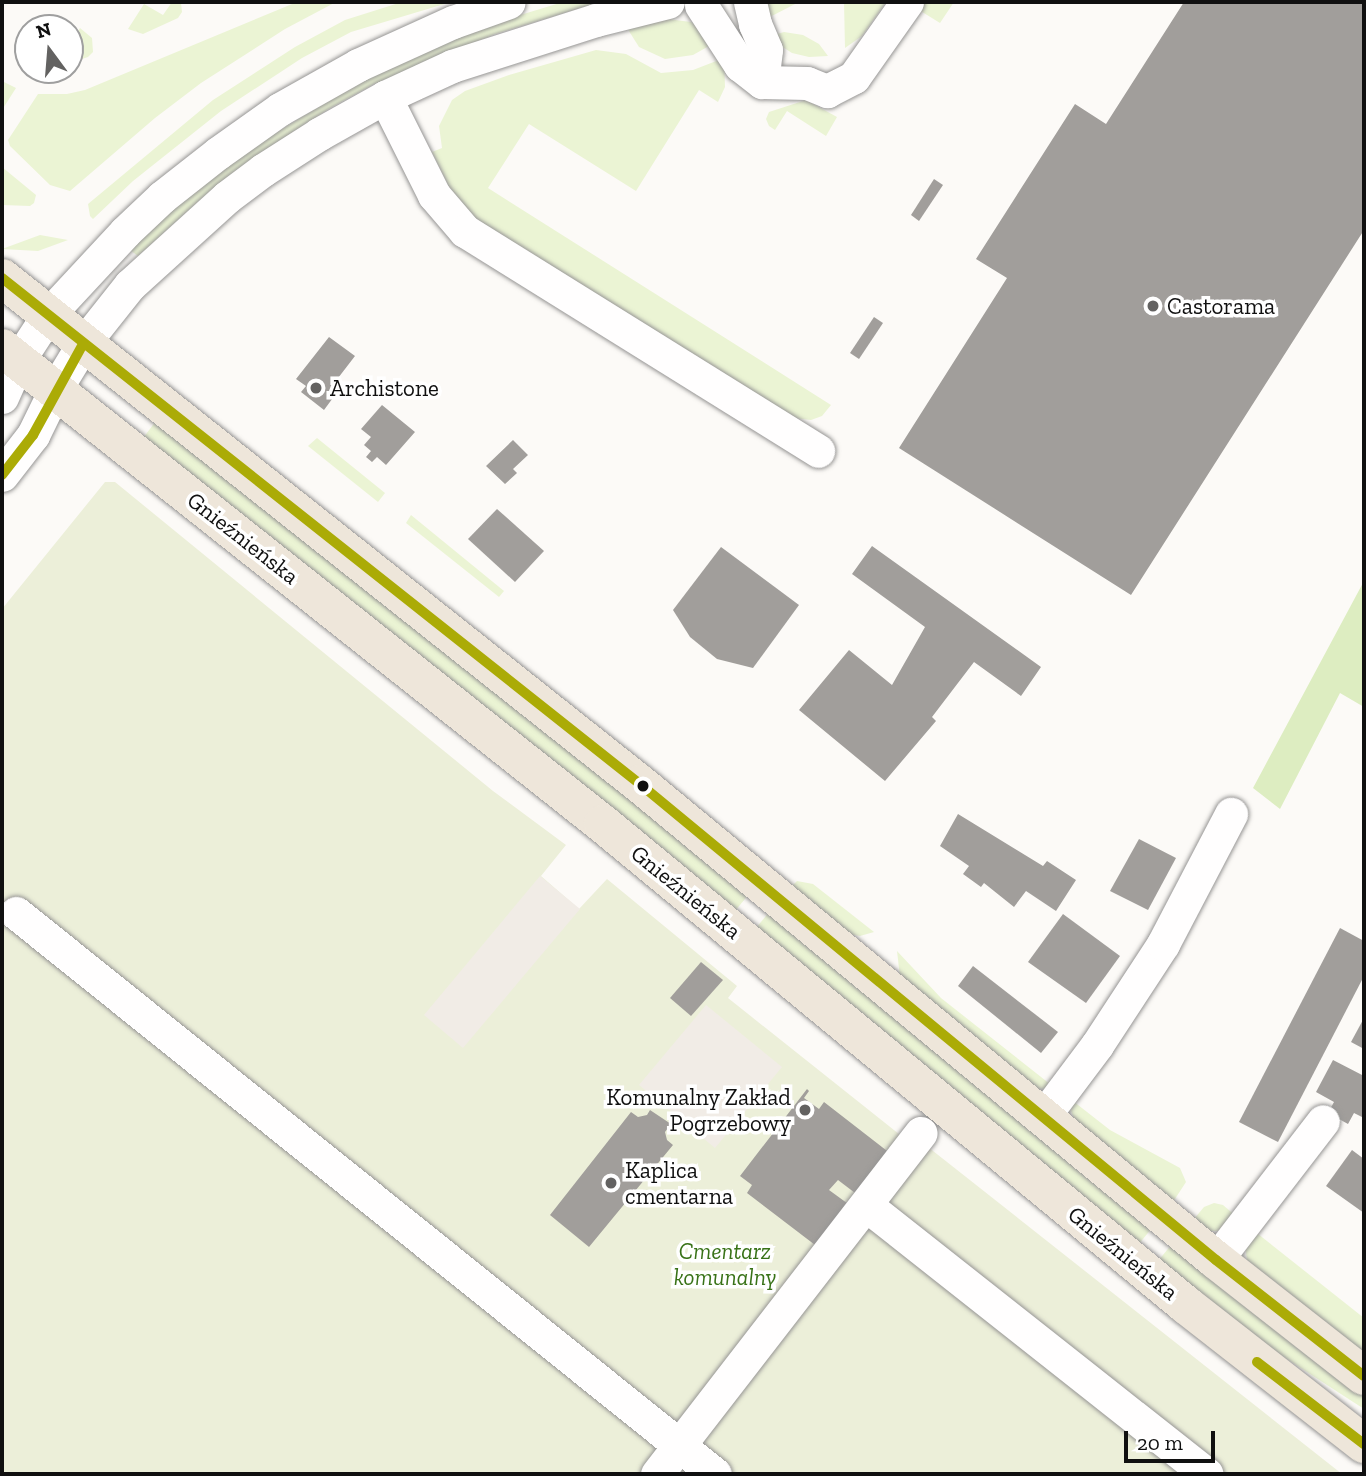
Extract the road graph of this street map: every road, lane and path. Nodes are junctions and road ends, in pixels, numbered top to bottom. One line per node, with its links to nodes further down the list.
1 (509, 2): 8 (street)
2 (693, 2): 5 (street); 6 (street)
3 (750, 2): 5 (street)
4 (907, 2): 5 (street)
5 (762, 82)
6 (385, 97): 9 (street); 13 (street)
7 (2, 278): 8 (main road)
8 (48, 315): 9 (main road); 10 (street)
9 (83, 344): 11 (street); 17 (main road)
10 (10, 354): 11 (main road, Gnieźnieńska); 12 (street)
11 (55, 390): 14 (street); 23 (main road, Gnieźnieńska)
12 (2, 397)
13 (818, 451)
14 (2, 475)
15 (1231, 814): 17 (street)
16 (16, 913): 24 (street)
17 (1043, 1117): 21 (main road)
18 (1323, 1121): 21 (street)
19 (921, 1133): 20 (street)
20 (866, 1205): 24 (street); 27 (street)
21 (1216, 1260): 22 (main road)
22 (1364, 1376)
23 (1364, 1444)
24 (678, 1445): 25 (street); 26 (street)
25 (657, 1474)
26 (715, 1474)
27 (1207, 1474)

